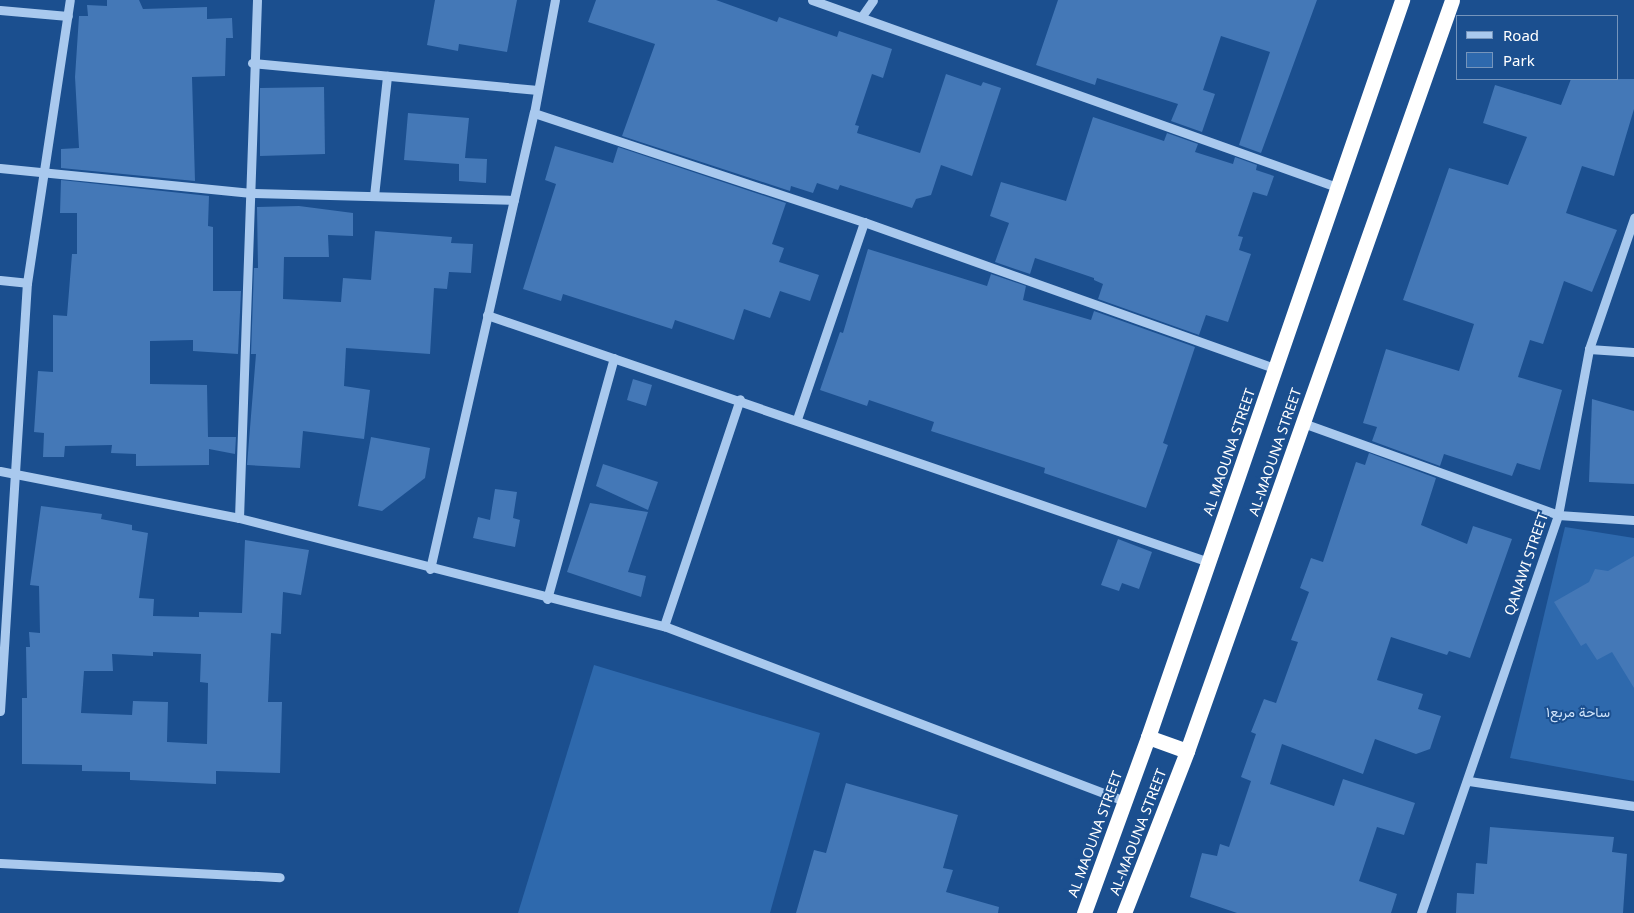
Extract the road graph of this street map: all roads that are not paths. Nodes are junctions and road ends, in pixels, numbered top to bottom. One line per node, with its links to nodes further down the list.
1 (70, 0): 9 (street)
2 (257, 0): 11 (street)
3 (555, 0): 13 (street)
4 (812, 0): 10 (street)
5 (873, 0): 10 (street)
6 (1452, 0): 32 (highway, AL-MAOUNA STREET)
7 (1399, 1): 17 (highway, AL MAOUNA STREET)
8 (0, 10): 9 (street)
9 (68, 16): 16 (street)
10 (862, 16): 17 (street)
11 (252, 63): 12 (street); 18 (street)
12 (388, 76): 13 (street); 19 (street)
13 (538, 90): 14 (street)
14 (534, 113): 20 (street); 22 (street)
15 (0, 168): 16 (street)
16 (44, 171): 18 (street); 24 (street)
17 (1337, 187): 29 (highway, AL MAOUNA STREET)
18 (249, 193): 19 (street); 36 (street)
19 (374, 196): 20 (street)
20 (514, 200): 25 (street)
21 (1634, 218): 26 (street, QANAWI STREET)
22 (864, 222): 29 (street); 31 (street)
23 (0, 280): 24 (street)
24 (27, 283): 34 (street)
25 (487, 315): 28 (street); 39 (street)
26 (1589, 349): 27 (street); 35 (street, QANAWI STREET)
27 (1634, 352)
28 (614, 358): 30 (street); 40 (street)
29 (1274, 368): 38 (highway, AL MAOUNA STREET)
30 (740, 399): 31 (street); 41 (street)
31 (797, 419): 38 (street)
32 (1303, 423): 35 (street); 45 (highway, AL-MAOUNA STREET)
33 (0, 471): 34 (street)
34 (15, 474): 36 (street); 42 (street)
35 (1558, 515): 37 (street); 46 (street, QANAWI STREET)
36 (239, 518): 39 (street)
37 (1634, 520)
38 (1209, 562): 44 (highway, AL MAOUNA STREET)
39 (430, 569): 40 (street)
40 (547, 599): 41 (street)
41 (664, 626): 47 (street)
42 (3, 641): 43 (street)
43 (0, 711)
44 (1148, 737): 45 (highway); 47 (highway, AL MAOUNA STREET)
45 (1186, 751): 52 (highway, AL-MAOUNA STREET)
46 (1469, 781): 48 (street); 53 (street, QANAWI STREET)
47 (1124, 802): 51 (highway, AL MAOUNA STREET)
48 (1634, 806)
49 (0, 863): 50 (street)
50 (280, 877)
51 (1084, 913)
52 (1124, 913)
53 (1421, 913)

